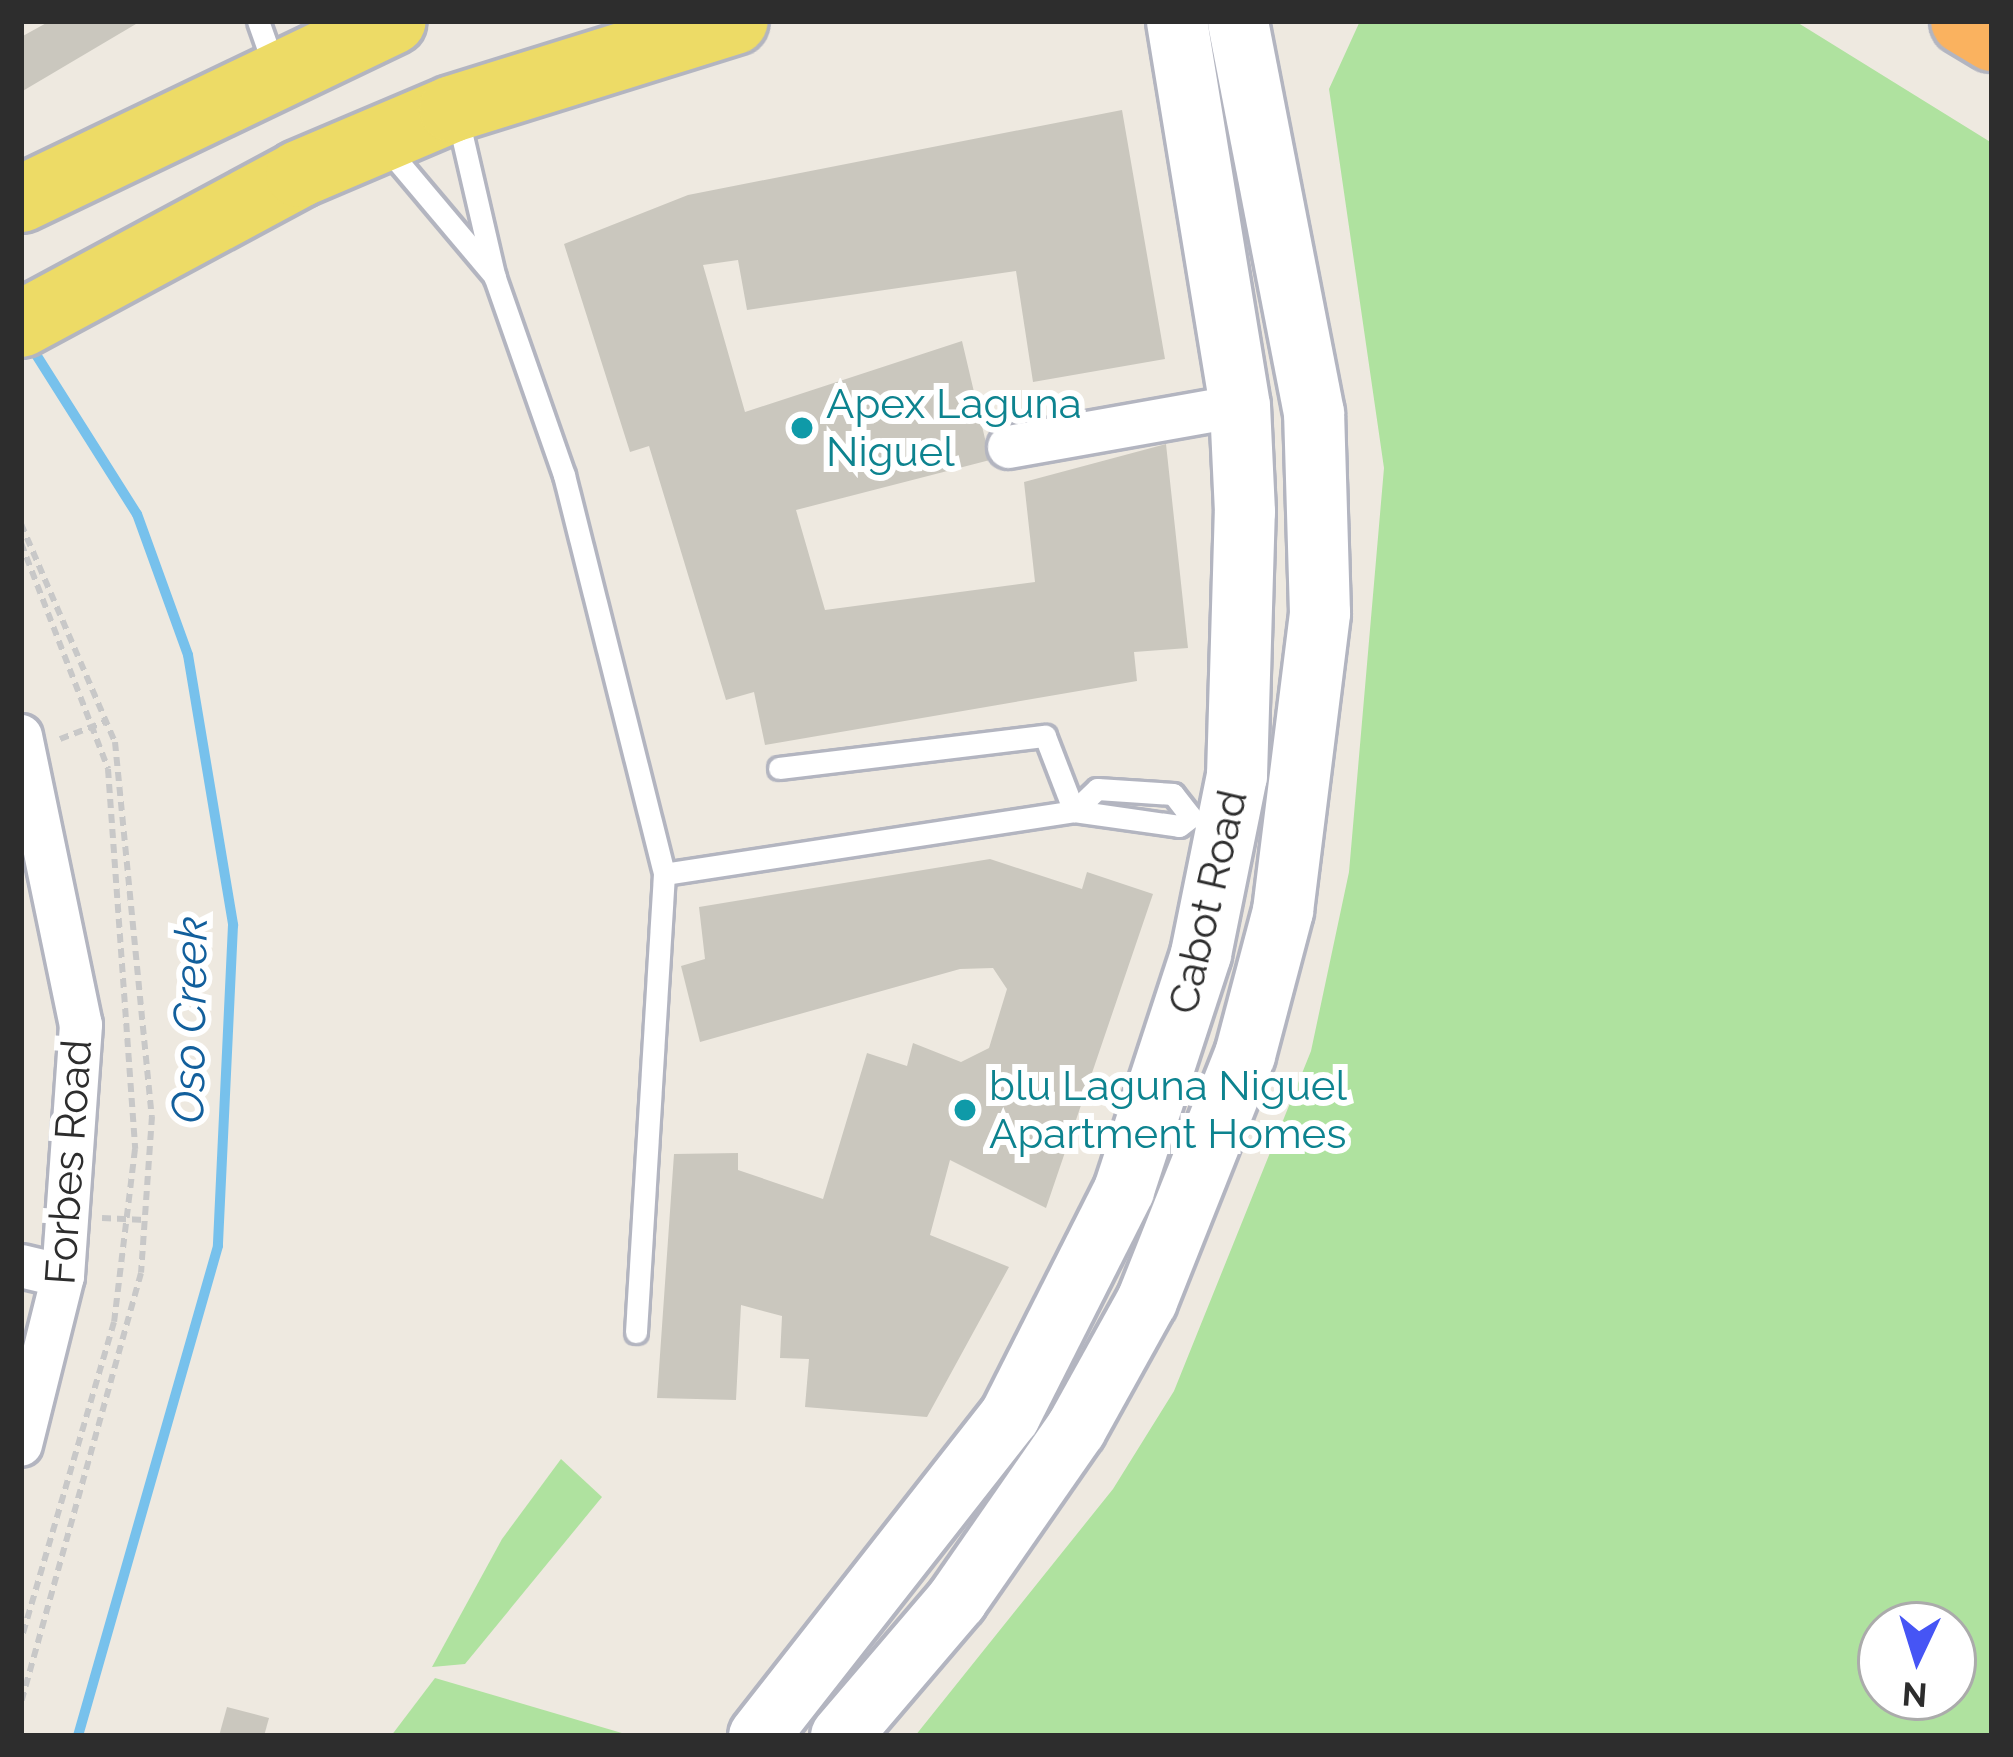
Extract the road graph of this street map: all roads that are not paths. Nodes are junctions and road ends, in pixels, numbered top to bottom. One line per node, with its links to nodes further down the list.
1 (393, 21): 7 (main road)
2 (735, 21): 8 (main road)
3 (1177, 21): 13 (main road, Cabot Road)
4 (1238, 21): 19 (main road, Cabot Road)
5 (1964, 21): 6 (highway)
6 (1992, 38)
7 (267, 45): 10 (main road)
8 (455, 108): 9 (main road); 11 (lane)
9 (379, 140): 11 (lane); 12 (main road)
10 (23, 198)
11 (495, 278): 20 (lane)
12 (47, 309)
13 (1240, 406): 14 (street); 19 (main road, Cabot Road)
14 (1010, 447)
15 (24, 744): 17 (street, Forbes Road)
16 (779, 768): 18 (lane)
17 (32, 809): 22 (street, Forbes Road)
18 (1074, 811): 19 (lane); 20 (lane)
19 (1249, 821): 25 (main road, Cabot Road); 26 (main road, Cabot Road)
20 (664, 874): 23 (lane)
21 (21, 1266): 22 (street)
22 (63, 1276): 24 (street, Forbes Road)
23 (636, 1332)
24 (21, 1445)
25 (759, 1736)
26 (841, 1736)

